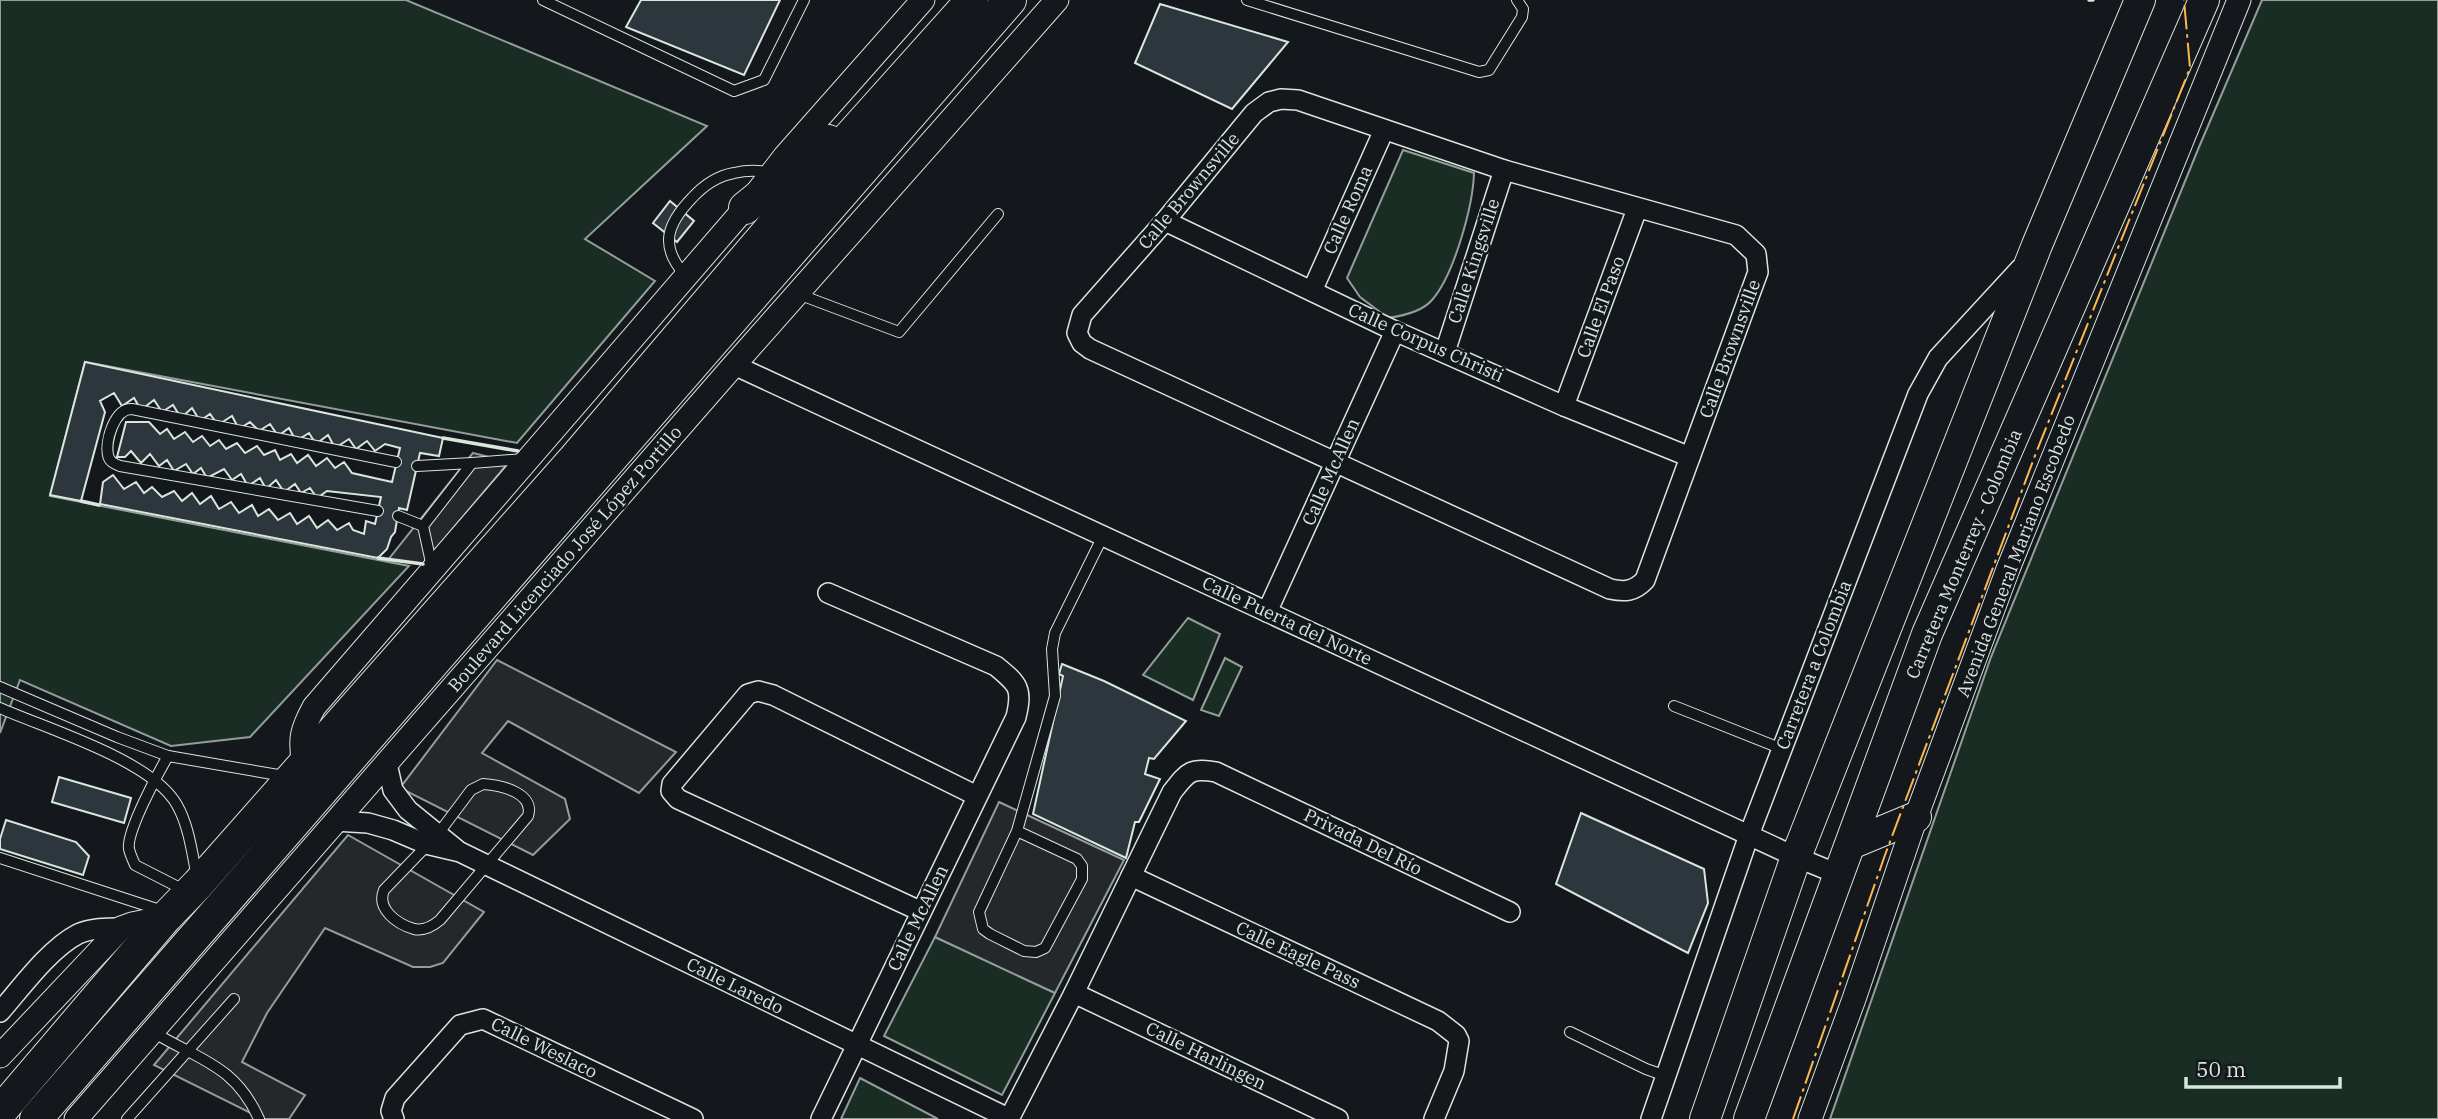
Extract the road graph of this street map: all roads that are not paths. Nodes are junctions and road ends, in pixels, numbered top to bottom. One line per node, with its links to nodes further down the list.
1 (543, 0): 2 (lane)
2 (804, 0)
3 (923, 0): 15 (street)
4 (972, 0): 12 (highway)
5 (1010, 0): 77 (highway, Boulevard Licenciado José López Portillo)
6 (1057, 0): 23 (street, Boulevard Licenciado José López Portillo)
7 (1247, 0): 8 (lane)
8 (1517, 0)
9 (2140, 0): 20 (main road)
10 (2204, 0): 56 (main road, Carretera Monterrey - Colombia)
11 (2239, 0): 51 (street, Avenida General Mariano Escobedo)
12 (888, 95): 16 (highway); 48 (highway)
13 (1384, 130): 14 (street, Calle Brownsville); 19 (street, Calle Brownsville); 22 (street, Calle Roma)
14 (1504, 170): 17 (street, Calle Brownsville); 25 (street, Calle Kingsville)
15 (773, 173): 16 (street); 21 (lane)
16 (745, 208): 21 (street)
17 (1637, 209): 27 (street, Calle El Paso); 28 (street, Calle Brownsville)
18 (998, 215): 23 (lane)
19 (1165, 221): 22 (street, Calle Corpus Christi); 30 (street, Calle Brownsville)
20 (2037, 245): 45 (street, Carretera a Colombia); 57 (main road)
21 (685, 275): 29 (street)
22 (1312, 291): 24 (street, Calle Corpus Christi)
23 (797, 293): 26 (street, Boulevard Licenciado José López Portillo)
24 (1395, 331): 25 (street, Calle Corpus Christi); 30 (street, Calle McAllen)
25 (1445, 352): 27 (street, Calle Corpus Christi)
26 (734, 365): 37 (street, Calle Puerta del Norte); 47 (street, Boulevard Licenciado José López Portillo)
27 (1564, 406): 28 (street, Calle Corpus Christi)
28 (1690, 457): 30 (street, Calle Brownsville)
29 (528, 458): 32 (lane); 38 (street)
30 (1336, 461): 40 (street, Calle McAllen)
31 (396, 462): 34 (lane)
32 (472, 463): 33 (lane); 36 (lane)
33 (418, 466)
34 (377, 511)
35 (398, 516): 36 (lane)
36 (423, 526): 38 (lane)
37 (1103, 536): 40 (street, Calle Puerta del Norte); 53 (lane)
38 (432, 568): 48 (street)
39 (828, 593): 50 (street, Calle McAllen)
40 (1267, 612): 54 (street, Calle Puerta del Norte)
41 (0, 687): 42 (lane)
42 (12, 692): 44 (lane); 46 (lane)
43 (1674, 706): 45 (lane)
44 (3, 710): 49 (lane)
45 (1782, 749): 54 (street, Carretera a Colombia)
46 (168, 756): 48 (lane); 49 (lane)
47 (387, 764): 52 (street, Boulevard Licenciado José López Portillo); 55 (street, Calle Laredo)
48 (298, 770): 62 (highway)
49 (154, 780): 62 (lane); 62 (lane)
50 (977, 796): 63 (street, Calle McAllen); 63 (street)
51 (1916, 817): 56 (main road); 89 (street, Avenida General Mariano Escobedo)
52 (335, 821): 55 (street, Calle Laredo); 69 (street, Boulevard Licenciado José López Portillo)
53 (1017, 831): 53 (lane)
54 (1749, 835): 57 (street, Calle Puerta del Norte); 74 (street, Carretera a Colombia)
55 (432, 839): 59 (street, Calle Laredo); 59 (lane); 59 (lane)
56 (1851, 844): 60 (main road, Carretera Monterrey - Colombia)
57 (1796, 857): 60 (street, Calle Puerta del Norte); 87 (main road)
58 (0, 858): 62 (lane)
59 (486, 865): 71 (street, Calle Laredo)
60 (1840, 875): 88 (main road, Carretera Monterrey - Colombia)
61 (1131, 876): 64 (street, Privada Del Río); 66 (street); 85 (street, Calle Eagle Pass)
62 (181, 902): 65 (street); 75 (highway)
63 (920, 911): 71 (street, Calle McAllen)
64 (1510, 912)
65 (121, 928): 68 (street); 73 (street)
66 (1074, 993): 83 (street); 84 (street, Calle Harlingen)
67 (234, 999): 72 (lane)
68 (0, 1012)
69 (153, 1032): 72 (lane); 78 (street, Boulevard Licenciado José López Portillo)
70 (1570, 1032): 74 (lane)
71 (858, 1045): 82 (street, Calle McAllen); 83 (street, Calle Laredo)
72 (188, 1052): 79 (lane); 80 (lane)
73 (0, 1056)
74 (1666, 1076): 86 (street, Carretera a Colombia)
75 (0, 1112)
76 (393, 1117): 81 (street, Calle Weslaco)
77 (36, 1119)
78 (76, 1119)
79 (127, 1119)
80 (259, 1119)
81 (692, 1119)
82 (821, 1119)
83 (1009, 1119)
84 (1338, 1119)
85 (1434, 1119)
86 (1651, 1119)
87 (1705, 1119)
88 (1749, 1119)
89 (1810, 1119)

